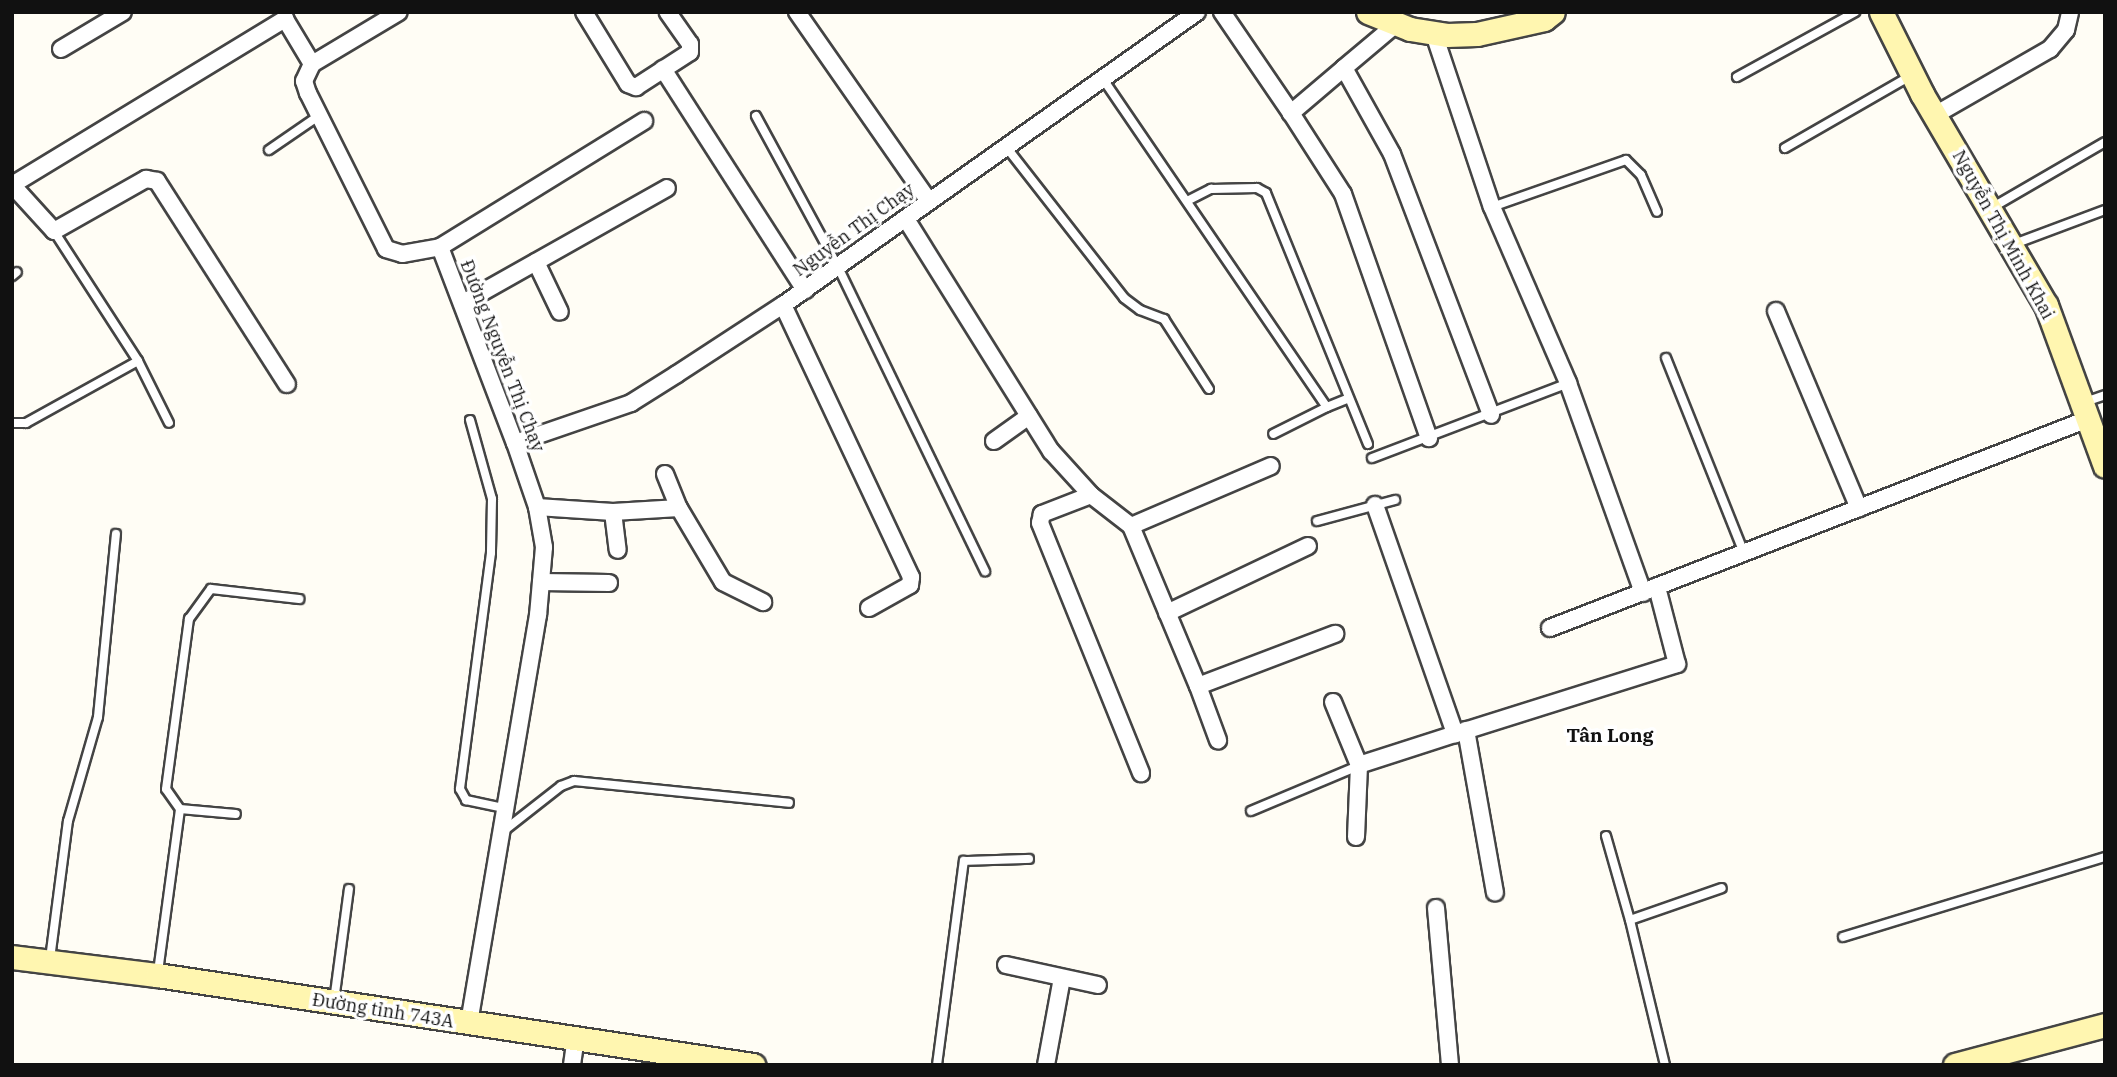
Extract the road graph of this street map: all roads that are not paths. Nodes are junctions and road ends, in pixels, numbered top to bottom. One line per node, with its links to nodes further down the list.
1 (123, 12): 16 (street)
2 (399, 12): 17 (street)
3 (584, 12): 19 (street)
4 (668, 12): 19 (street)
5 (797, 12): 34 (street)
6 (1197, 12): 22 (street, Nguyễn Thị Chạy)
7 (1222, 12): 23 (street)
8 (1368, 12): 14 (main road)
9 (1553, 12): 15 (main road)
10 (1855, 12): 21 (lane)
11 (1881, 12): 20 (main road, Nguyễn Thị Minh Khai)
12 (2070, 12): 25 (street)
13 (283, 16): 17 (street); 32 (street)
14 (1395, 25): 15 (main road); 18 (street)
15 (1434, 34): 36 (street)
16 (61, 49)
17 (312, 64): 24 (street, Đường Nguyễn Thị Chạy)
18 (1344, 68): 23 (street); 60 (street)
19 (663, 69): 46 (street)
20 (1913, 75): 25 (main road, Nguyễn Thị Minh Khai); 30 (lane)
21 (1737, 77)
22 (1103, 79): 29 (street, Nguyễn Thị Chạy); 35 (lane)
23 (1291, 113): 66 (street)
24 (320, 115): 31 (lane); 43 (street, Đường Nguyễn Thị Chạy)
25 (1935, 115): 37 (main road, Nguyễn Thị Minh Khai)
26 (756, 116): 45 (lane)
27 (644, 121): 43 (street)
28 (2105, 142): 37 (lane)
29 (1007, 148): 34 (street, Nguyễn Thị Chạy); 55 (lane)
30 (1785, 148)
31 (269, 150)
32 (13, 186): 41 (street)
33 (667, 188): 44 (street)
34 (928, 200): 40 (street, Nguyễn Thị Chạy)
35 (1187, 201): 57 (lane); 58 (lane)
36 (1492, 207): 39 (lane); 53 (street)
37 (1990, 209): 42 (main road, Nguyễn Thị Minh Khai)
38 (2105, 210): 42 (lane)
39 (1657, 212)
40 (906, 219): 45 (street, Nguyễn Thị Chạy); 61 (street)
41 (54, 231): 52 (lane); 54 (street)
42 (2011, 245): 59 (main road, Nguyễn Thị Minh Khai)
43 (440, 247): 47 (street, Đường Nguyễn Thị Chạy)
44 (536, 262): 47 (street); 50 (street)
45 (838, 267): 46 (street, Nguyễn Thị Chạy); 87 (lane)
46 (805, 290): 48 (street, Nguyễn Thị Chạy)
47 (463, 303): 68 (street, Đường Nguyễn Thị Chạy)
48 (783, 305): 68 (street, Nguyễn Thị Chạy); 93 (street)
49 (1776, 311): 79 (street)
50 (560, 312)
51 (1667, 358): 86 (lane)
52 (138, 361): 63 (lane); 64 (lane)
53 (1568, 383): 60 (lane); 90 (street)
54 (287, 384)
55 (1209, 389)
56 (2105, 395): 59 (lane)
57 (1346, 400): 58 (lane); 69 (lane)
58 (1327, 407): 65 (lane)
59 (2085, 411): 72 (main road, Nguyễn Thị Minh Khai); 79 (street)
60 (1491, 415): 66 (lane)
61 (1029, 416): 67 (street); 74 (street)
62 (470, 421): 104 (lane)
63 (12, 423)
64 (169, 423)
65 (1273, 435)
66 (1429, 438): 70 (lane)
67 (994, 441)
68 (516, 443): 77 (street, Đường Nguyễn Thị Chạy)
69 (1368, 444)
70 (1372, 458)
71 (1271, 466): 82 (street)
72 (2105, 466)
73 (665, 474): 78 (street)
74 (1091, 495): 82 (street); 102 (street)
75 (1395, 500): 76 (lane)
76 (1375, 505): 81 (lane); 99 (street)
77 (537, 507): 80 (street); 88 (street, Đường Nguyễn Thị Chạy)
78 (679, 508): 80 (street); 92 (street)
79 (1859, 508): 86 (street)
80 (613, 512): 85 (street)
81 (1317, 521)
82 (1131, 526): 94 (street)
83 (116, 534): 120 (lane)
84 (1308, 547): 94 (street)
85 (618, 550)
86 (1744, 553): 90 (street)
87 (985, 571)
88 (541, 582): 89 (street); 104 (street, Đường Nguyễn Thị Chạy)
89 (609, 583)
90 (1650, 590): 95 (street); 99 (street)
91 (299, 599): 105 (lane)
92 (763, 601)
93 (869, 608)
94 (1167, 613): 97 (street)
95 (1550, 628)
96 (1335, 634): 97 (street)
97 (1198, 686): 100 (street)
98 (1333, 702): 101 (street)
99 (1460, 732): 101 (street); 115 (street)
100 (1218, 740)
101 (1359, 765): 106 (lane); 110 (street)
102 (1141, 773)
103 (789, 803): 108 (lane)
104 (504, 808): 108 (street, Đường Nguyễn Thị Chạy)
105 (180, 809): 107 (lane); 122 (lane)
106 (1251, 811)
107 (236, 814)
108 (499, 835): 126 (street, Đường Nguyễn Thị Chạy)
109 (1605, 836): 117 (lane)
110 (1356, 837)
111 (2105, 857): 118 (lane)
112 (1029, 859): 132 (lane)
113 (1722, 888): 117 (lane)
114 (349, 889): 125 (lane)
115 (1495, 892)
116 (1436, 908): 134 (street)
117 (1630, 920): 135 (lane)
118 (1843, 937)
119 (12, 957): 120 (main road, Đường tỉnh 743A)
120 (50, 962): 122 (main road, Đường tỉnh 743A)
121 (1006, 965): 123 (street)
122 (158, 975): 125 (main road, Đường tỉnh 743A)
123 (1062, 978): 124 (street); 133 (street)
124 (1098, 985)
125 (333, 1004): 126 (main road, Đường tỉnh 743A)
126 (469, 1024): 128 (main road, Đường tỉnh 743A)
127 (2105, 1025): 136 (main road)
128 (576, 1038): 129 (main road, Đường tỉnh 743A); 130 (street)
129 (722, 1062): 131 (main road, Đường tỉnh 743A)
130 (572, 1065)
131 (753, 1065)
132 (937, 1065)
133 (1046, 1065)
134 (1450, 1065)
135 (1665, 1065)
136 (1955, 1065)

